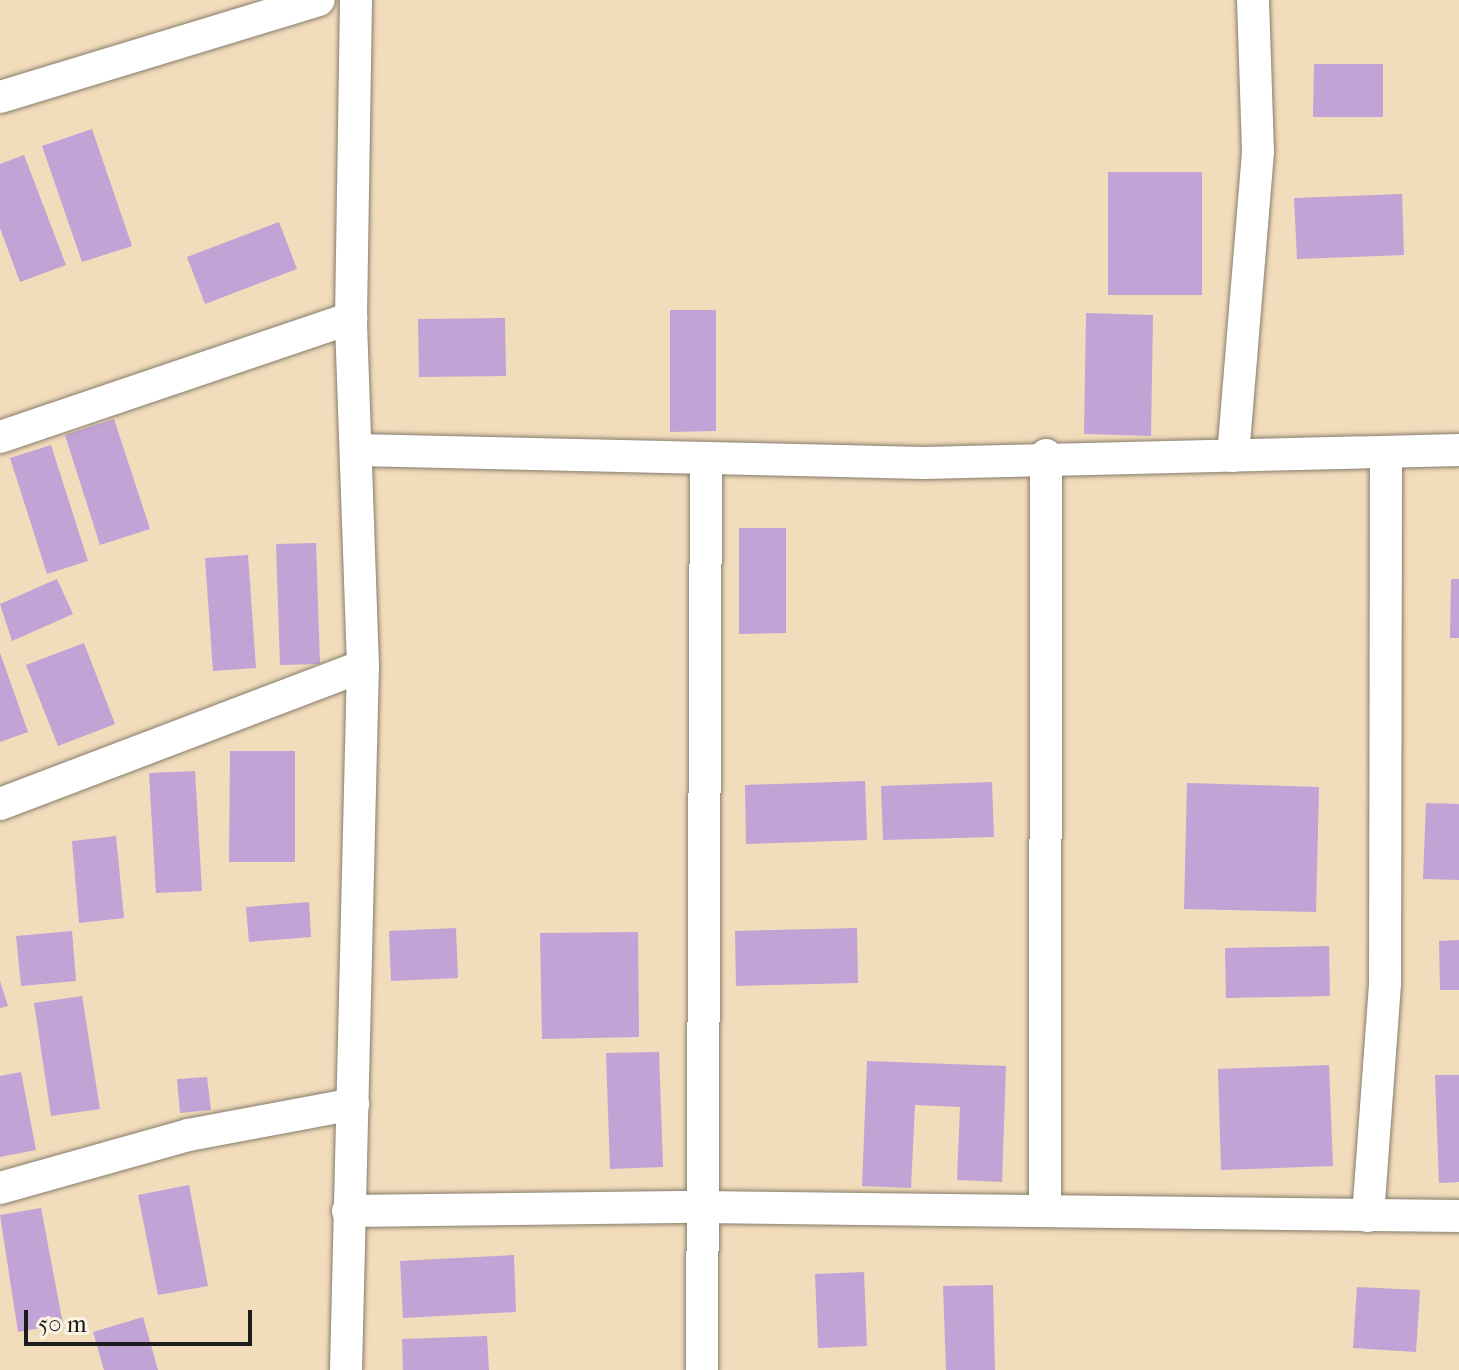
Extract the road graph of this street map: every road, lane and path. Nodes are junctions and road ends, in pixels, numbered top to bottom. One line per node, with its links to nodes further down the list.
1 (319, 0): 4 (street)
2 (356, 0): 5 (street)
3 (1253, 0): 11 (street)
4 (0, 97)
5 (351, 318): 6 (street); 7 (street)
6 (0, 437)
7 (357, 450): 12 (street); 13 (street)
8 (1459, 450): 10 (street)
9 (1046, 455): 11 (street); 12 (street); 19 (street)
10 (1386, 455): 11 (street); 20 (street)
11 (1233, 456)
12 (706, 458): 17 (street)
13 (363, 666): 14 (street); 15 (street)
14 (0, 804)
15 (353, 1104): 16 (street); 18 (street)
16 (0, 1188)
17 (700, 1207): 18 (street); 19 (street); 23 (street)
18 (348, 1211): 22 (street)
19 (1045, 1211): 20 (street)
20 (1368, 1216): 21 (street)
21 (1459, 1216)
22 (346, 1370)
23 (702, 1370)

